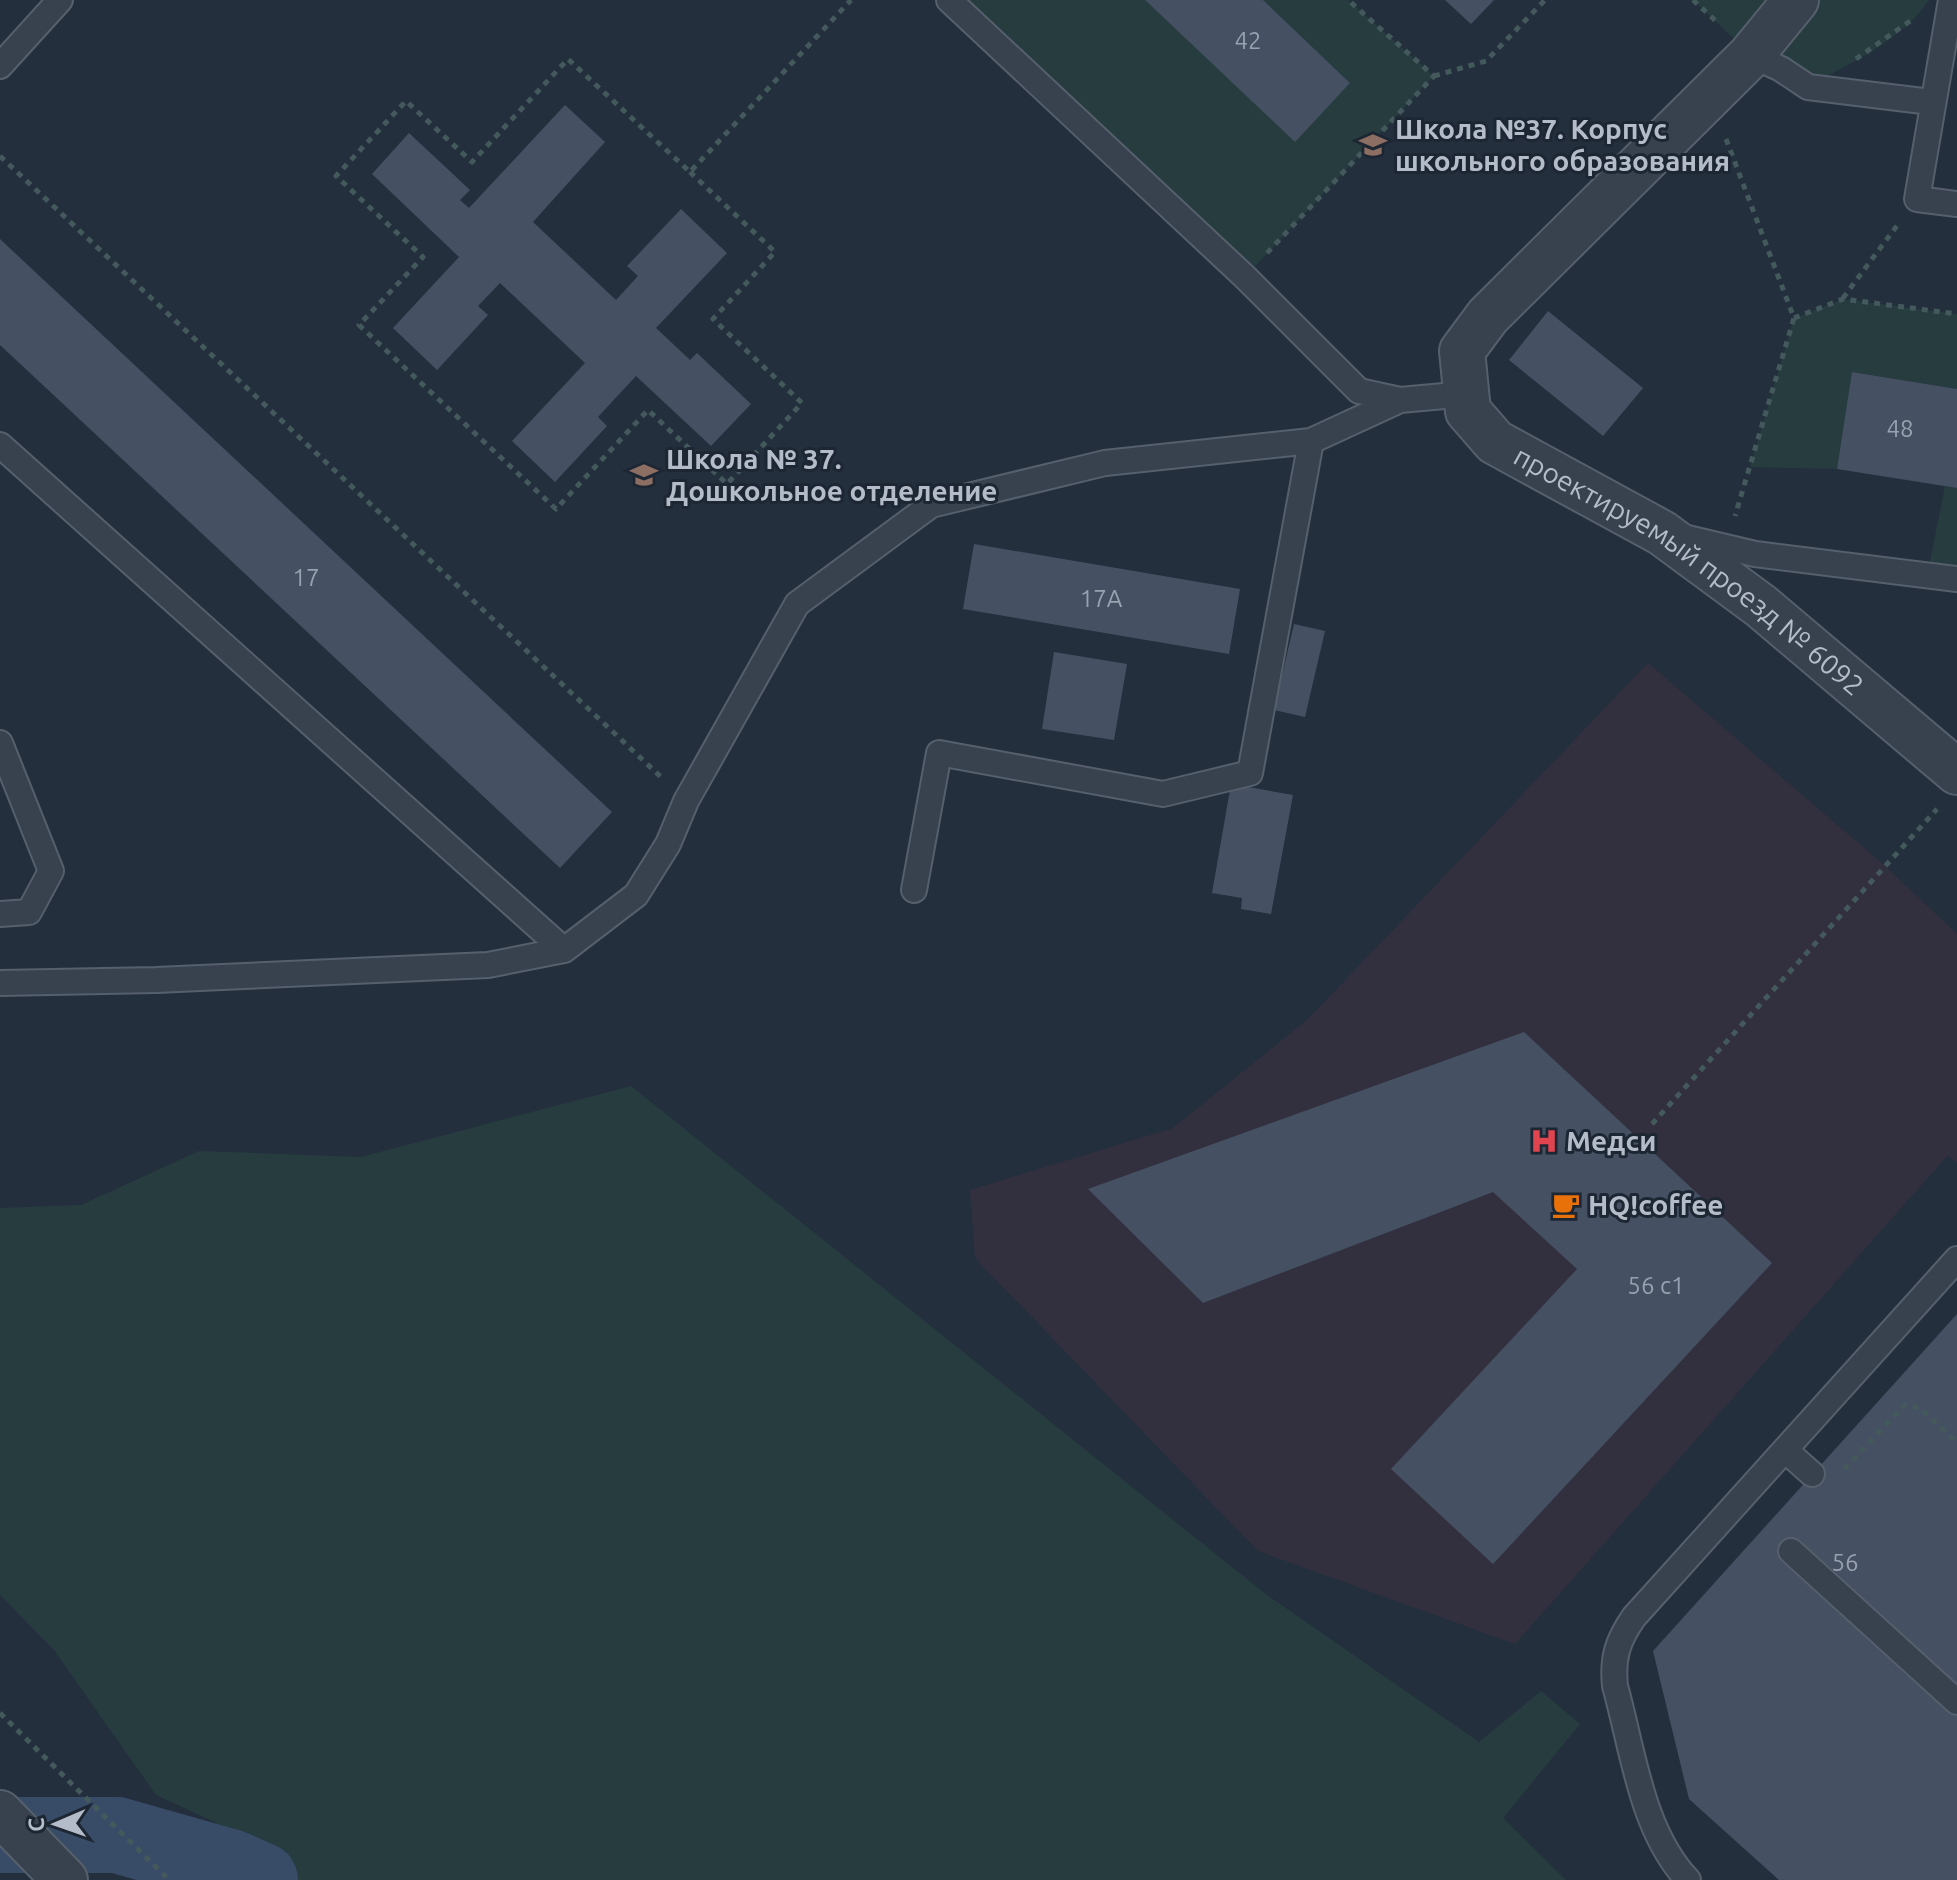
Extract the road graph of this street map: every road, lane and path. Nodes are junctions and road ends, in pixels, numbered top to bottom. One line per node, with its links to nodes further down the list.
1 (60, 0): 10 (lane)
2 (851, 0): 16 (path)
3 (949, 0): 19 (lane)
4 (1348, 0): 11 (path)
5 (1545, 0): 11 (path)
6 (1796, 0): 9 (street)
7 (1951, 0): 14 (lane)
8 (1920, 13): 12 (path)
9 (1751, 55): 12 (lane); 13 (street)
10 (0, 66)
11 (1434, 76): 19 (path)
12 (1808, 87): 14 (lane)
13 (1710, 97): 22 (path); 23 (street, проектируемый проезд № 6092)
14 (1931, 102): 17 (lane)
15 (0, 156): 32 (path)
16 (690, 172): 16 (path)
17 (1917, 199): 18 (lane); 20 (path)
18 (1957, 204)
19 (1245, 277): 24 (lane)
20 (1843, 299): 21 (path); 22 (path)
21 (1957, 314)
22 (1794, 318): 28 (path)
23 (1466, 394): 24 (lane); 27 (street, проектируемый проезд № 6092)
24 (1400, 400): 25 (lane)
25 (1311, 441): 32 (lane); 33 (lane)
26 (0, 445): 35 (lane)
27 (1662, 533): 28 (lane); 31 (street, проектируемый проезд № 6092)
28 (1727, 546): 29 (lane)
29 (1957, 579)
30 (0, 743): 34 (lane)
31 (1952, 786): 37 (path)
32 (686, 801): 35 (lane)
33 (914, 890)
34 (0, 914)
35 (564, 950): 36 (lane)
36 (0, 983)
37 (1652, 1124)
38 (1957, 1259): 40 (lane)
39 (1957, 1442): 41 (path)
40 (1785, 1450): 42 (lane); 49 (lane)
41 (1841, 1473)
42 (1812, 1474)
43 (1791, 1551): 44 (lane)
44 (1957, 1702)
45 (0, 1713): 48 (path)
46 (0, 1813): 47 (street)
47 (65, 1880)
48 (169, 1880)
49 (1688, 1880)

